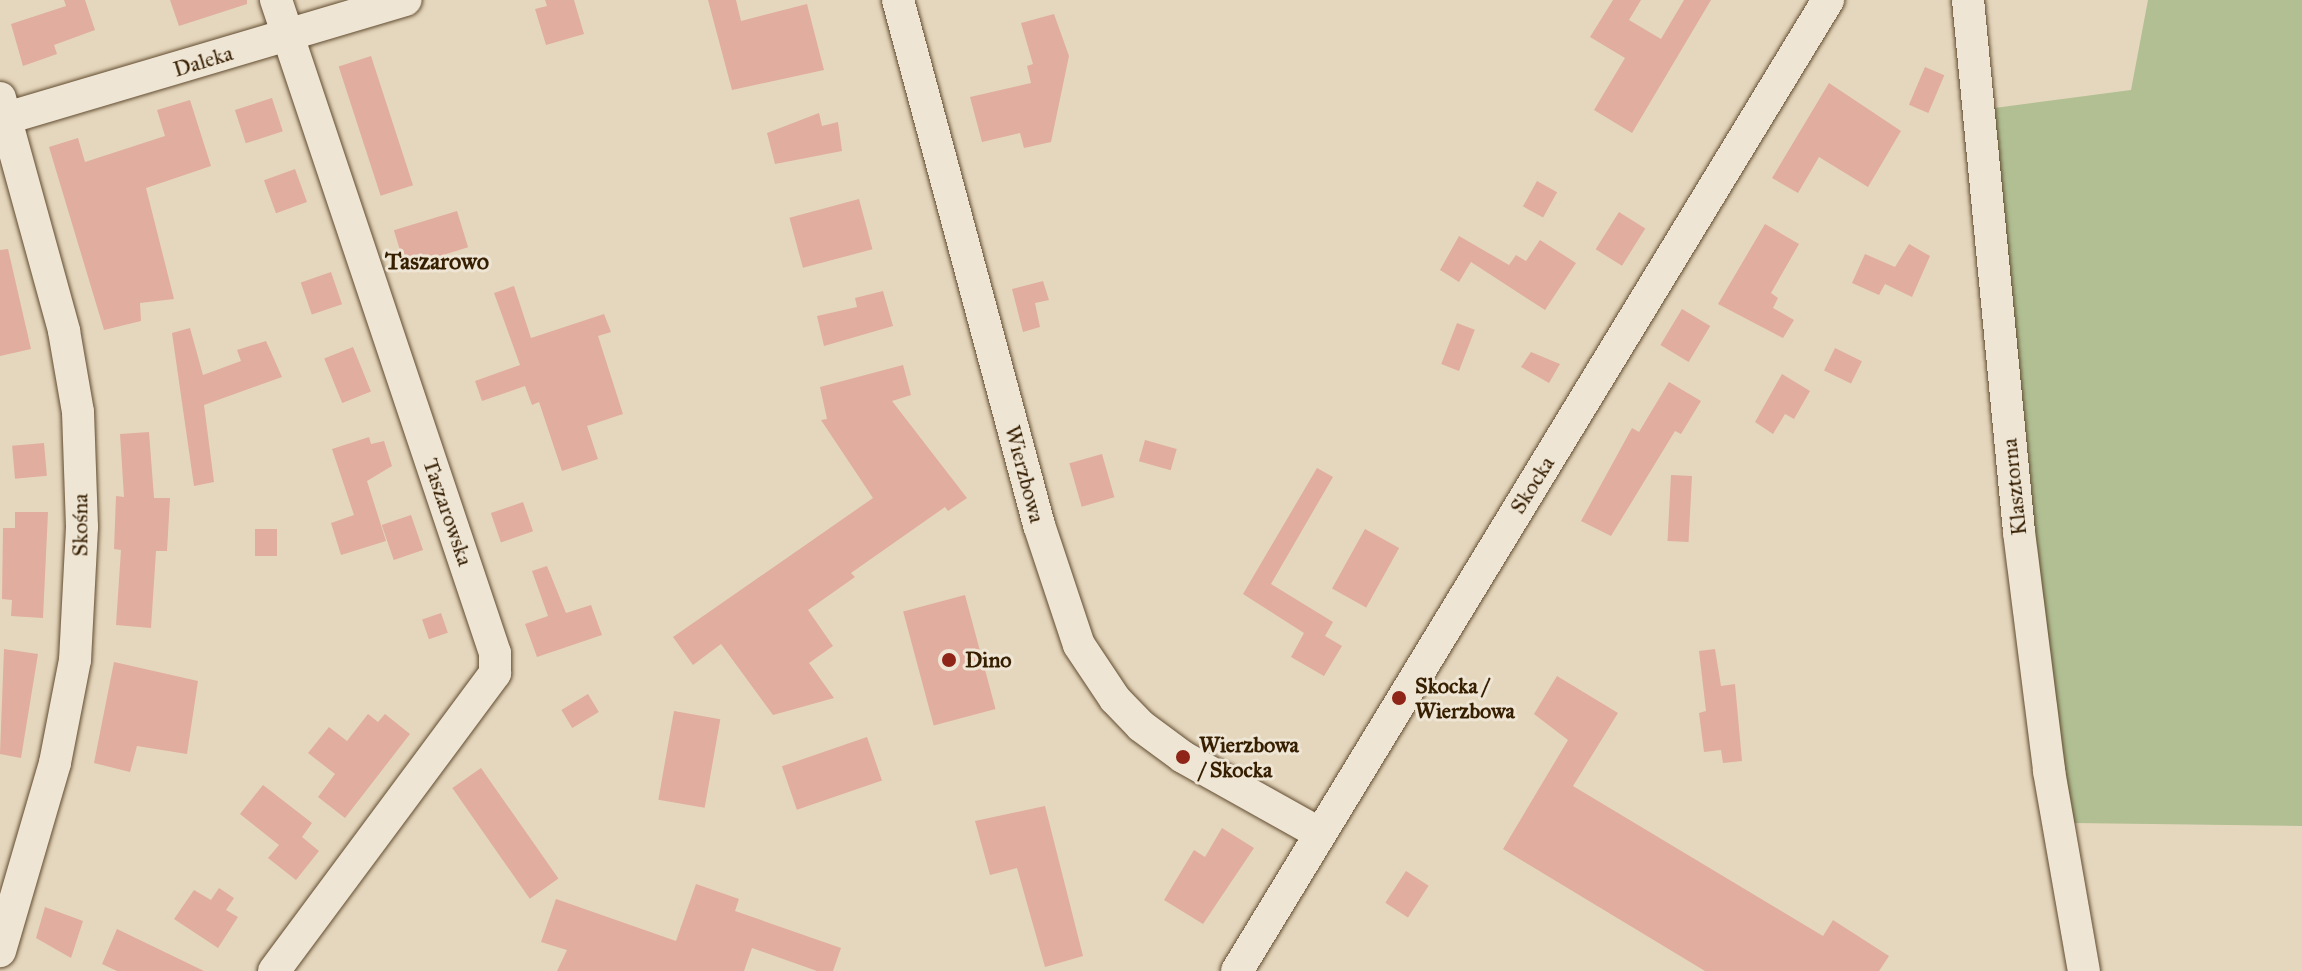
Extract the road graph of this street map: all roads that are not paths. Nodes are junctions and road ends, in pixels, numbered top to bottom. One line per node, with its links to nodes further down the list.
1 (276, 0): 6 (street, Taszarowska)
2 (406, 0): 6 (street, Daleka)
3 (898, 0): 8 (street, Wierzbowa)
4 (1828, 0): 8 (street, Skocka)
5 (1968, 0): 12 (street, Klasztorna)
6 (288, 36): 7 (street, Daleka); 10 (street, Taszarowska)
7 (3, 112): 9 (street, Skośna)
8 (1319, 833): 11 (street, Skocka)
9 (0, 951)
10 (274, 971)
11 (1237, 971)
12 (2084, 971)

